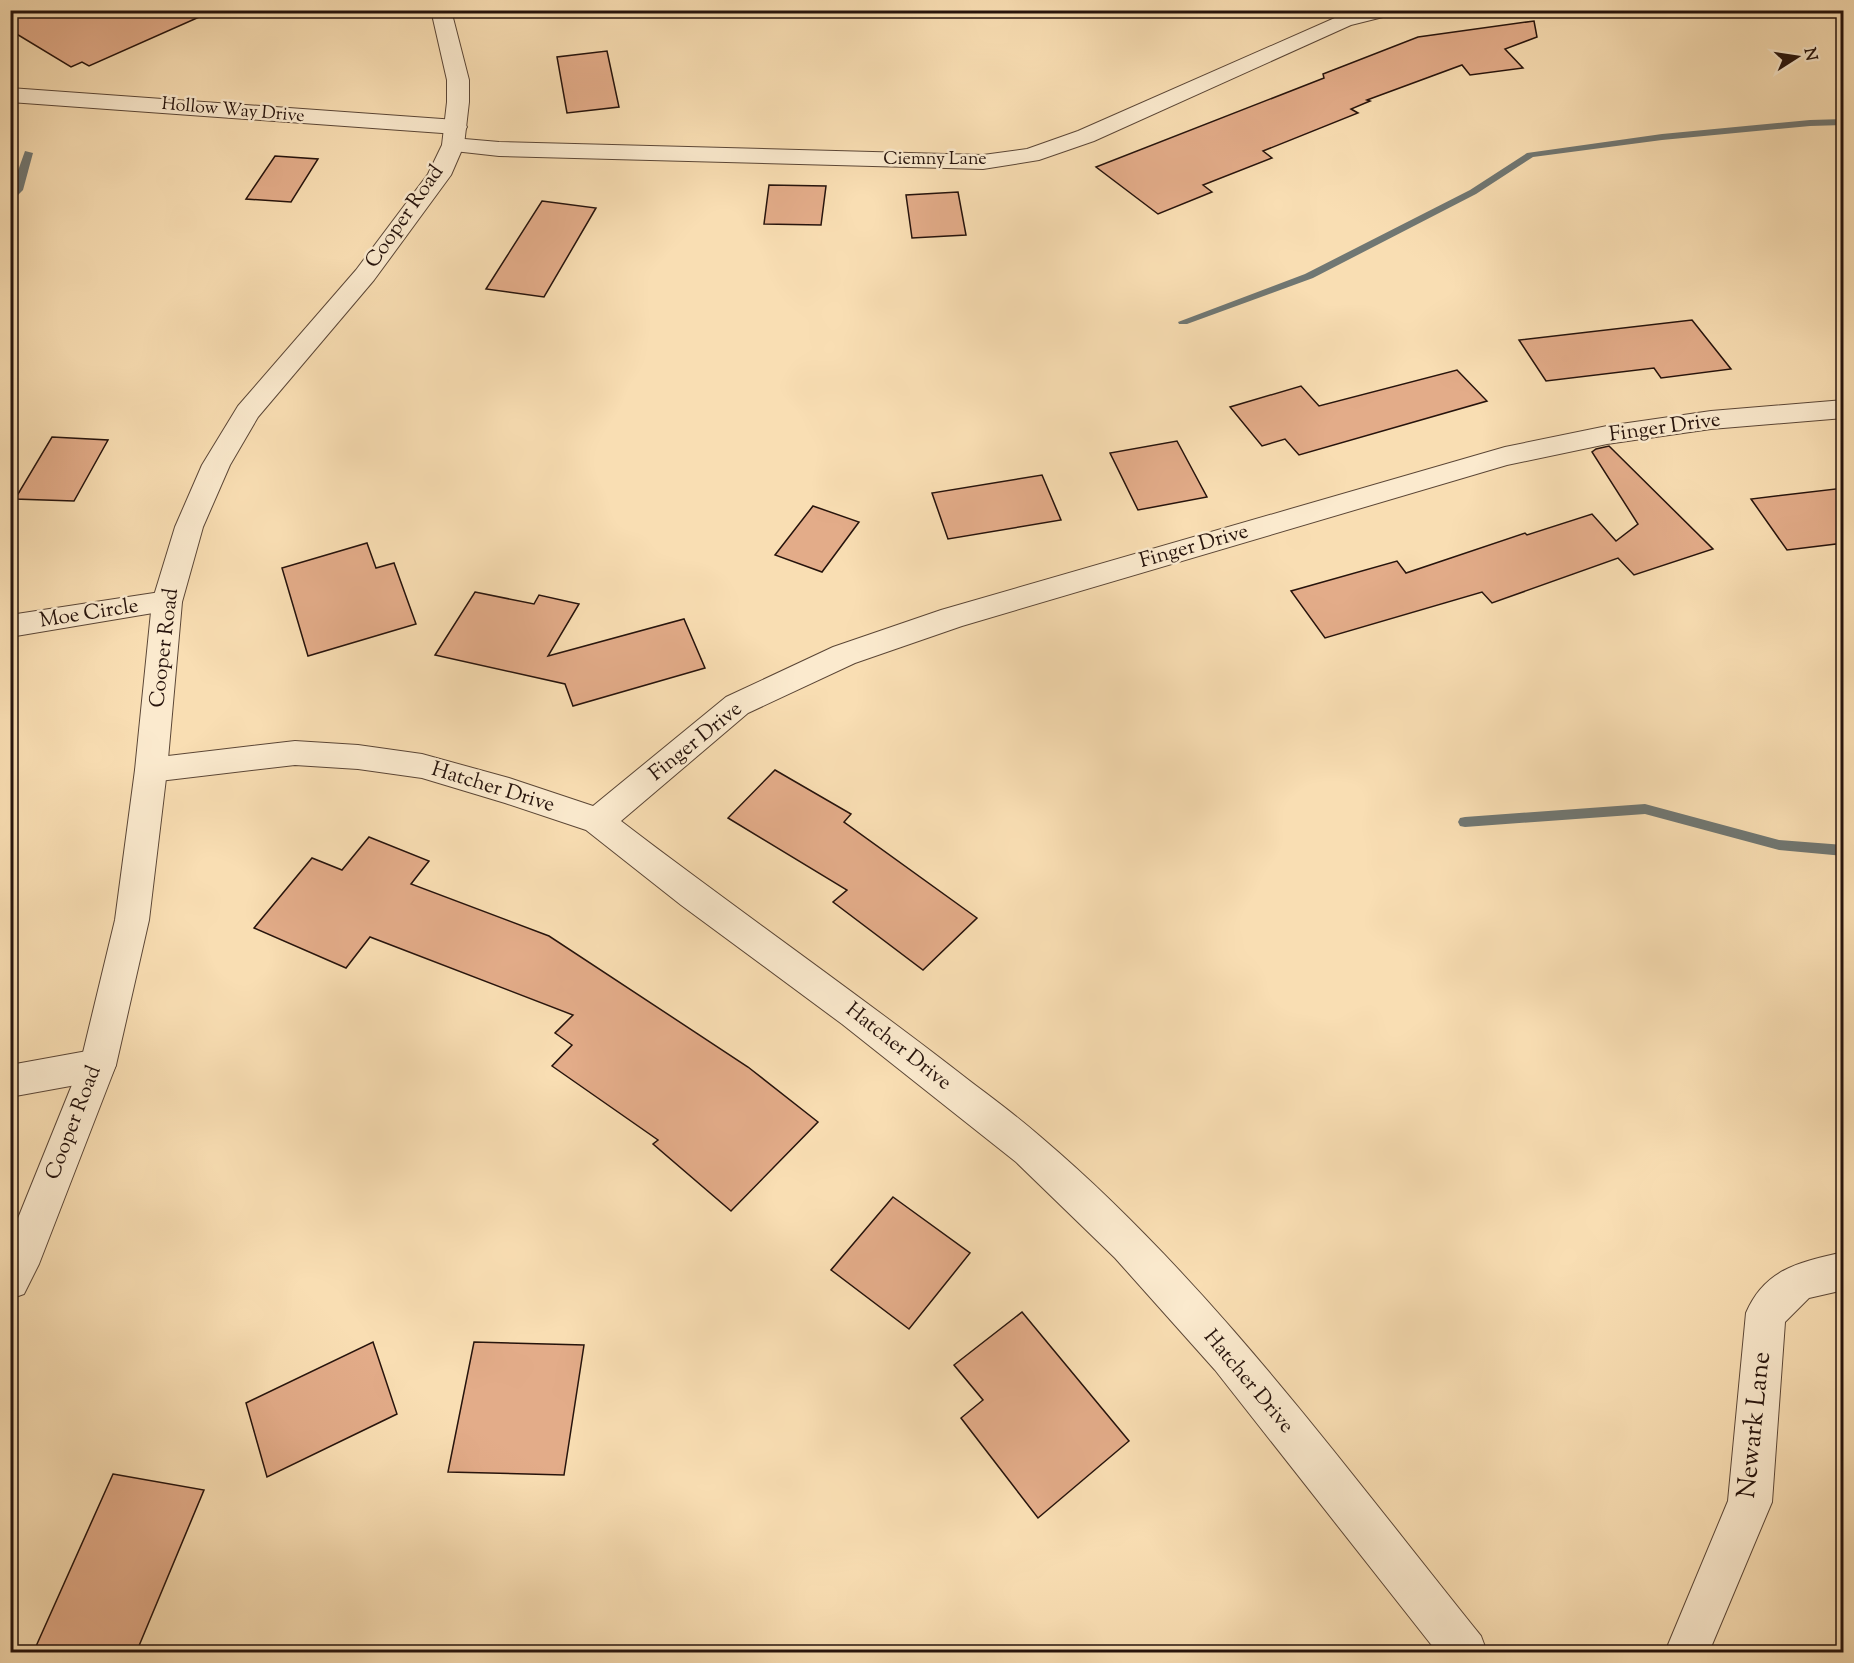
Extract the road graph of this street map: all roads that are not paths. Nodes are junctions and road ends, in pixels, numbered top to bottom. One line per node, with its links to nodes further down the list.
1 (441, 10): 4 (street, Cooper Road)
2 (1388, 10): 4 (street, Ciemny Lane)
3 (10, 95): 4 (street, Hollow Way Drive)
4 (454, 136): 6 (street, Cooper Road)
5 (1844, 409): 9 (street, Finger Drive)
6 (167, 602): 7 (street, Moe Circle); 8 (street, Cooper Road)
7 (10, 626)
8 (151, 770): 9 (street, Hatcher Drive); 10 (street, Cooper Road)
9 (598, 821): 14 (street, Hatcher Drive)
10 (98, 1065): 11 (street); 13 (street, Cooper Road)
11 (10, 1081)
12 (1844, 1271): 15 (street, Newark Lane)
13 (10, 1280)
14 (1465, 1653)
15 (1687, 1653)

